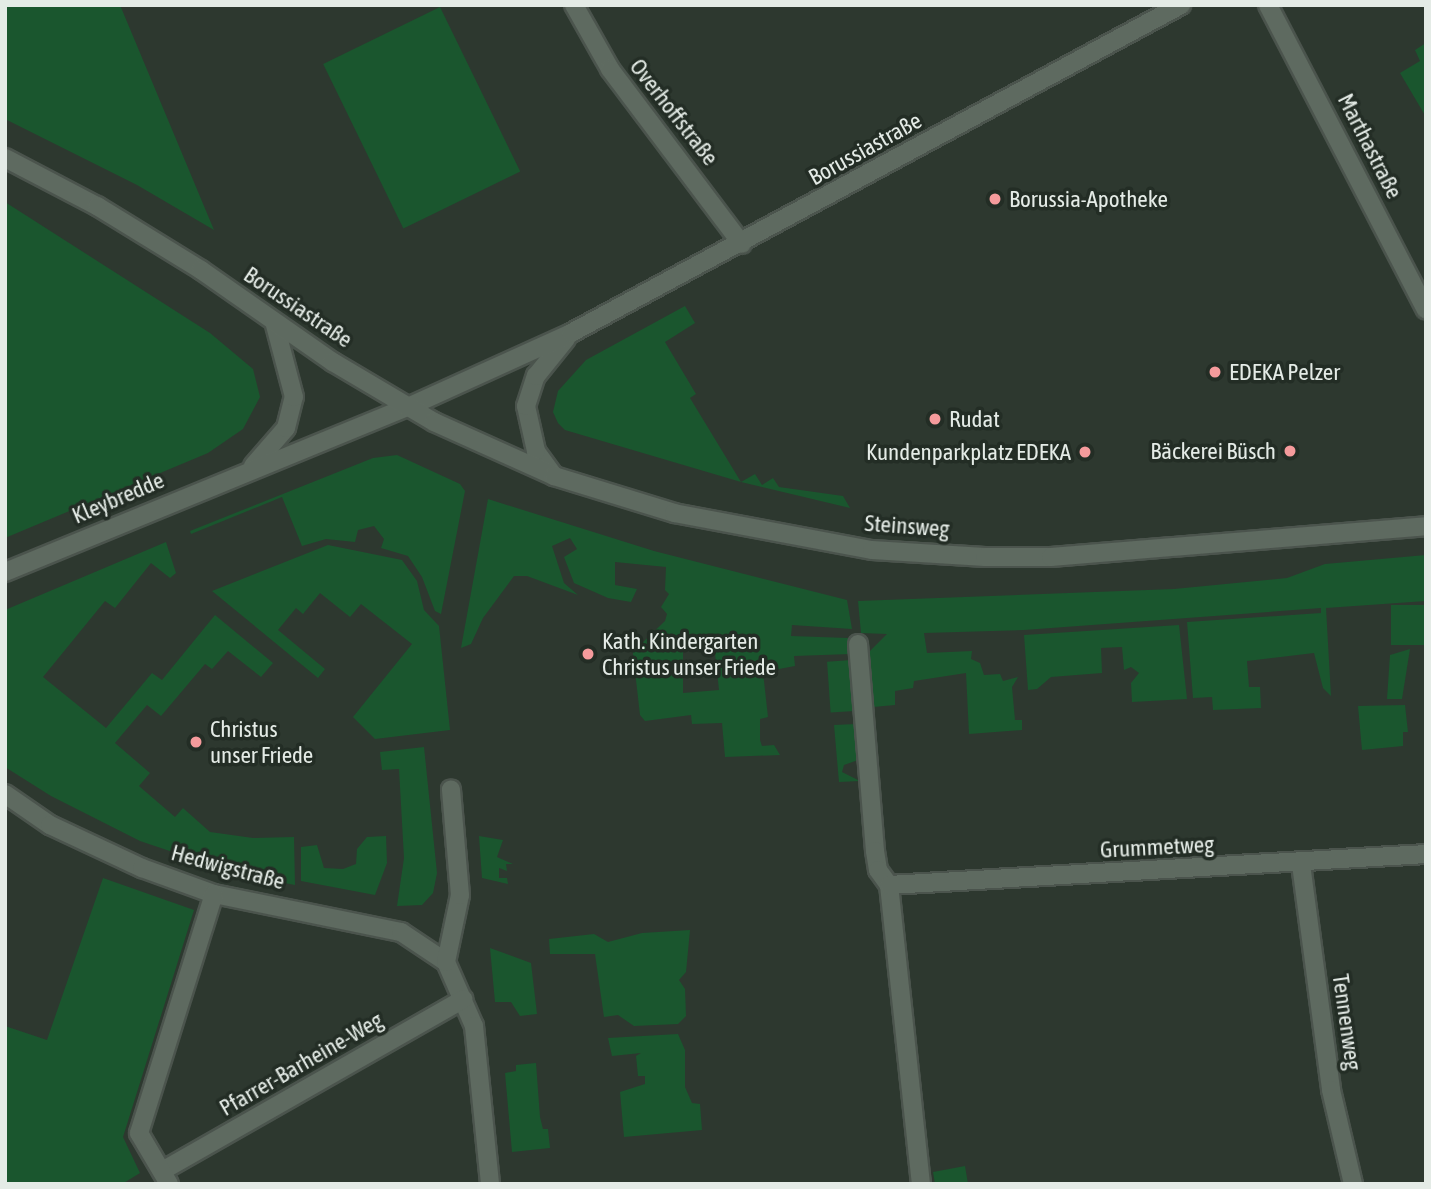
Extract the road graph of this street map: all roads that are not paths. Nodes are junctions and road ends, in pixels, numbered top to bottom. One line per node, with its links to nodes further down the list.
1 (574, 5): 5 (street, Overhoffstraße)
2 (1181, 5): 5 (street, Borussiastraße)
3 (1268, 5): 6 (street, Marthastraße)
4 (5, 158): 7 (street, Borussiastraße)
5 (742, 244): 8 (street, Borussiastraße)
6 (1426, 310)
7 (275, 325): 9 (street, Borussiastraße); 10 (street, Kleybredde)
8 (571, 333): 9 (street, Borussiastraße); 11 (street, Borussiastraße)
9 (408, 407): 10 (street, Kleybredde); 11 (street, Steinsweg)
10 (250, 469): 13 (street, Kleybredde)
11 (554, 476): 12 (street, Steinsweg)
12 (1426, 526)
13 (5, 572)
14 (858, 644): 19 (street)
15 (451, 789): 21 (street)
16 (5, 794): 20 (street, Hedwigstraße)
17 (1426, 854): 18 (street, Grummetweg)
18 (1301, 864): 19 (street, Grummetweg); 26 (street, Tennenweg)
19 (890, 886): 25 (street)
20 (215, 894): 21 (street, Hedwigstraße); 23 (street, Pfarrer-Barheine-Weg)
21 (446, 962): 22 (street)
22 (463, 999): 23 (street, Pfarrer-Barheine-Weg); 24 (street)
23 (166, 1177)
24 (490, 1184)
25 (921, 1184)
26 (1353, 1184)

